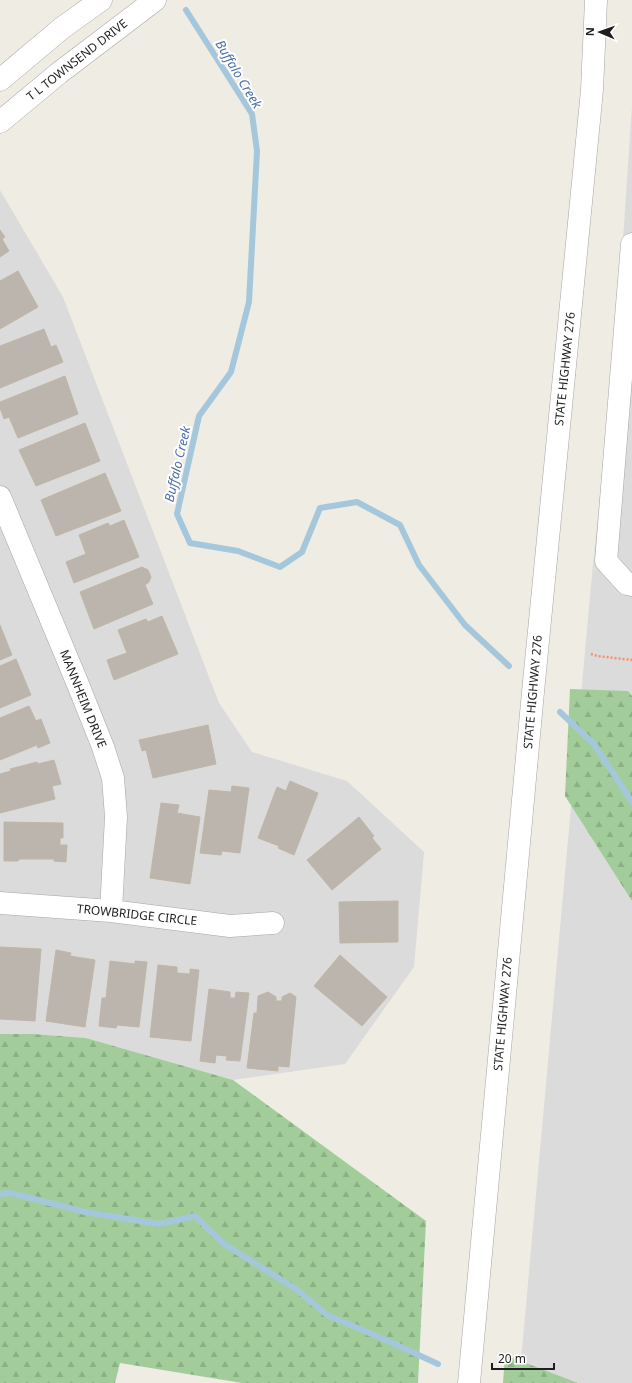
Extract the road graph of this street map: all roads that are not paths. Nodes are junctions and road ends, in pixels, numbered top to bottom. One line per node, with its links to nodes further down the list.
1 (101, 0): 4 (street)
2 (155, 0): 5 (street, T L TOWNSEND DRIVE)
3 (596, 0): 13 (street, STATE HIGHWAY 276)
4 (0, 80)
5 (0, 122)
6 (632, 244): 9 (street)
7 (0, 497): 8 (street, MANNHEIM DRIVE)
8 (5, 524): 11 (street, MANNHEIM DRIVE)
9 (632, 585)
10 (0, 903): 11 (street, TROWBRIDGE CIRCLE)
11 (111, 911): 12 (street, TROWBRIDGE CIRCLE)
12 (273, 923)
13 (468, 1383)

